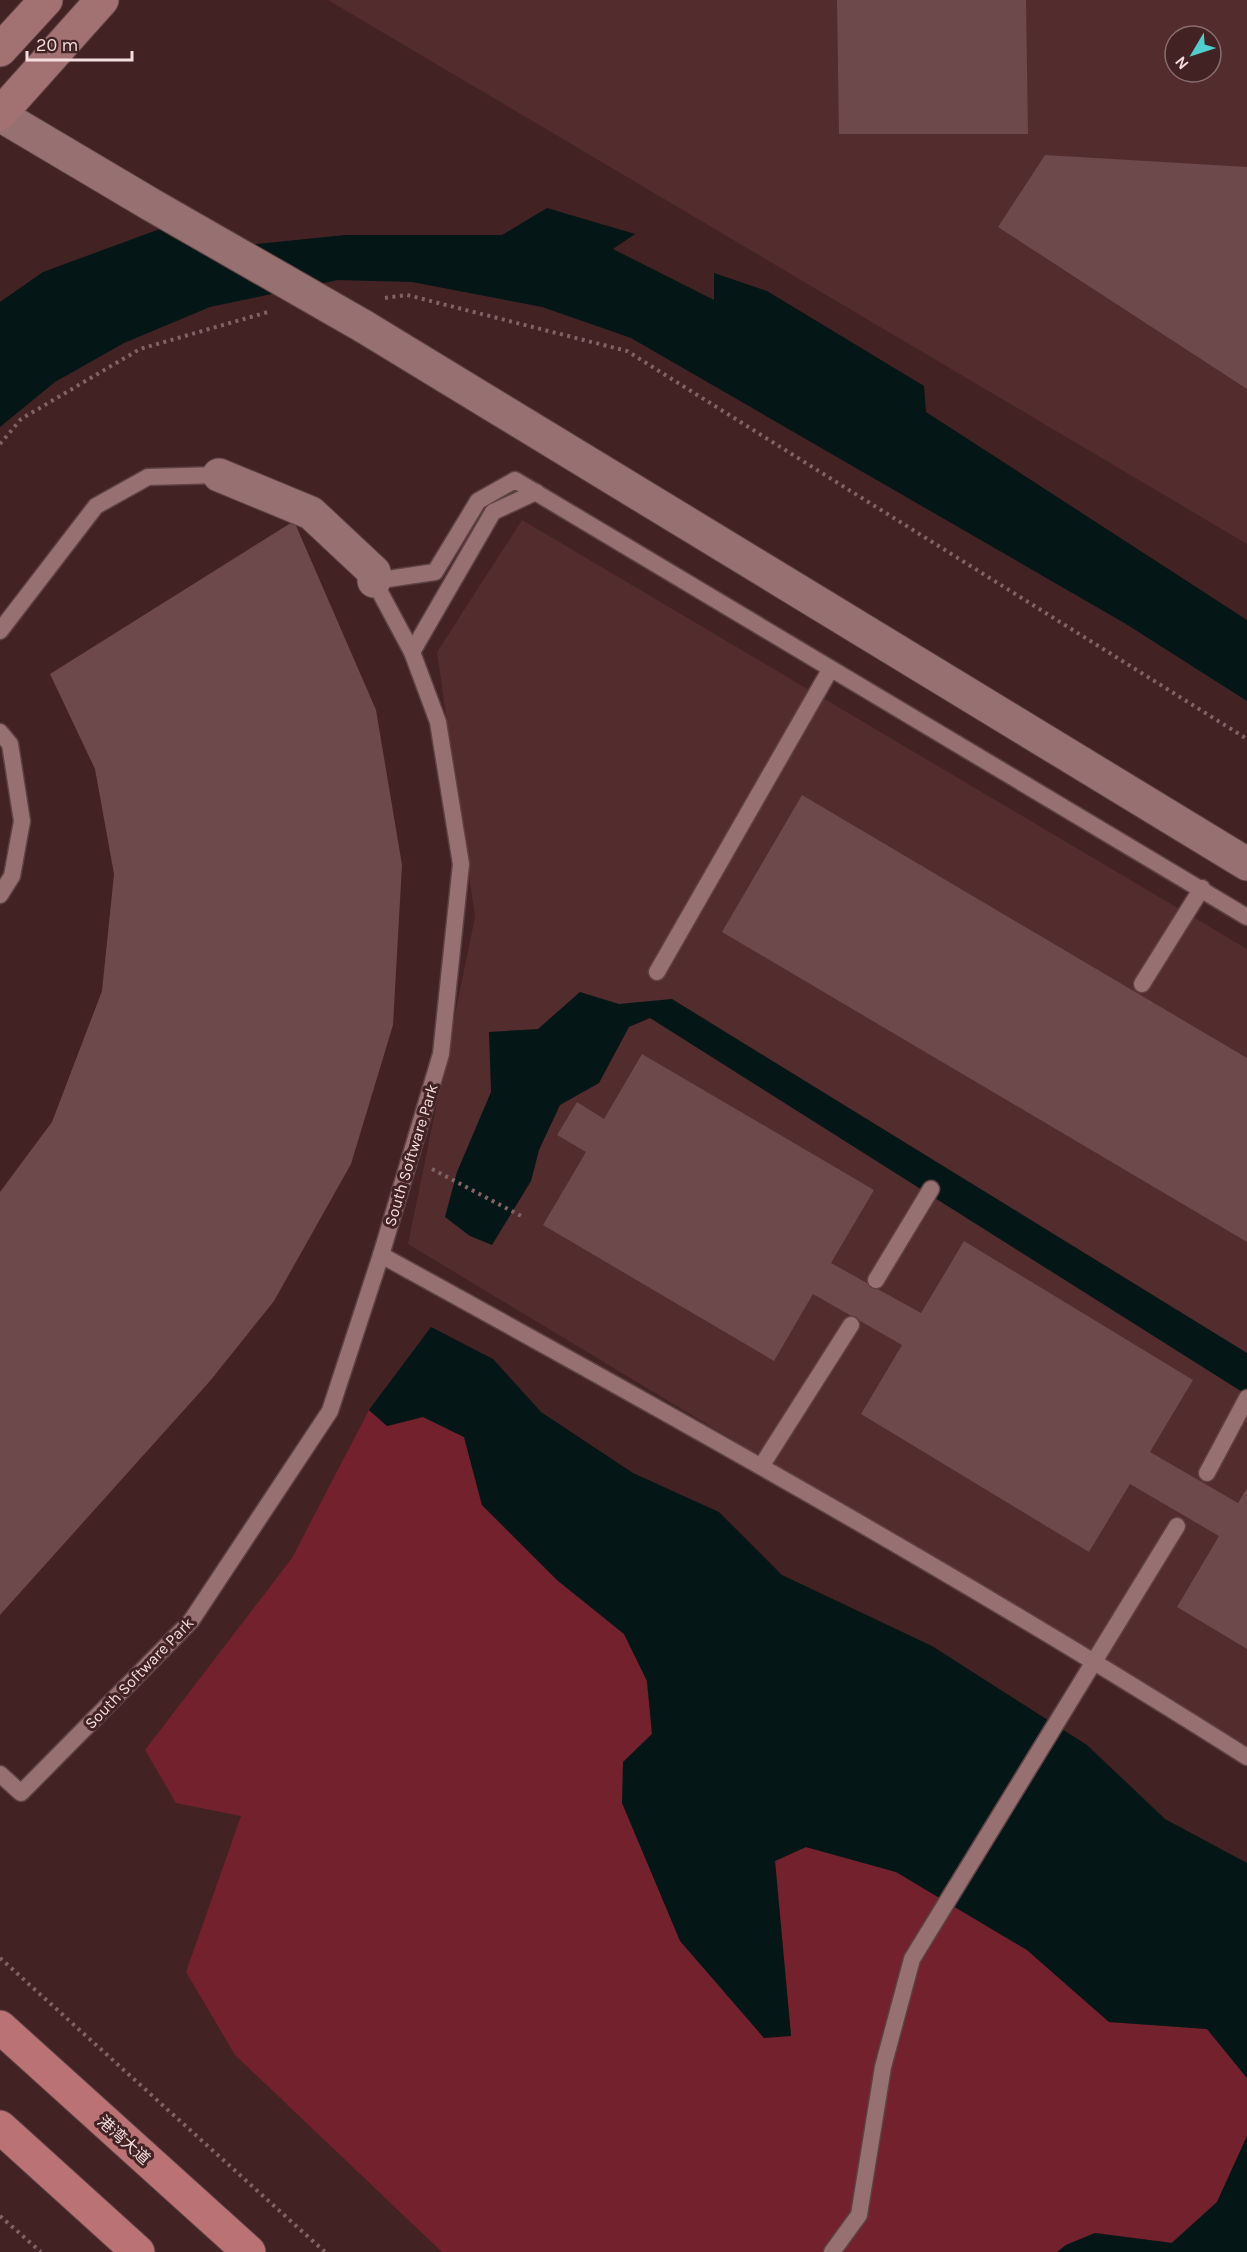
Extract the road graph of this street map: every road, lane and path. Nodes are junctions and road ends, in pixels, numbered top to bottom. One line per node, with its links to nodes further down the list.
1 (46, 0): 3 (street)
2 (102, 0): 4 (street)
3 (0, 50)
4 (0, 114): 6 (street, bridge)
5 (270, 311): 7 (path)
6 (368, 312): 15 (path); 16 (street)
7 (0, 444)
8 (219, 474): 10 (street, South Software Park); 11 (lane)
9 (536, 492): 10 (lane); 12 (lane); 13 (lane)
10 (374, 581): 12 (lane, South Software Park)
11 (0, 631)
12 (412, 652): 25 (lane, South Software Park)
13 (830, 670): 17 (lane); 20 (lane)
14 (0, 732): 18 (lane)
15 (1247, 739)
16 (1247, 864)
17 (1202, 888): 19 (lane); 21 (lane)
18 (0, 895)
19 (1247, 916)
20 (657, 972)
21 (1142, 984)
22 (449, 1179): 24 (path)
23 (931, 1189): 26 (lane)
24 (525, 1218)
25 (381, 1255): 29 (lane); 34 (lane, South Software Park)
26 (876, 1280)
27 (851, 1325): 29 (lane)
28 (1245, 1402): 30 (lane)
29 (762, 1465): 32 (lane)
30 (1207, 1473)
31 (1177, 1526): 32 (lane)
32 (1093, 1659): 33 (lane); 43 (lane)
33 (1247, 1757)
34 (0, 1774)
35 (0, 1958): 42 (path)
36 (0, 2027): 41 (highway, 港湾大道)
37 (0, 2127): 40 (highway)
38 (0, 2216): 39 (path)
39 (41, 2252)
40 (138, 2252)
41 (249, 2252)
42 (325, 2252)
43 (832, 2252)

